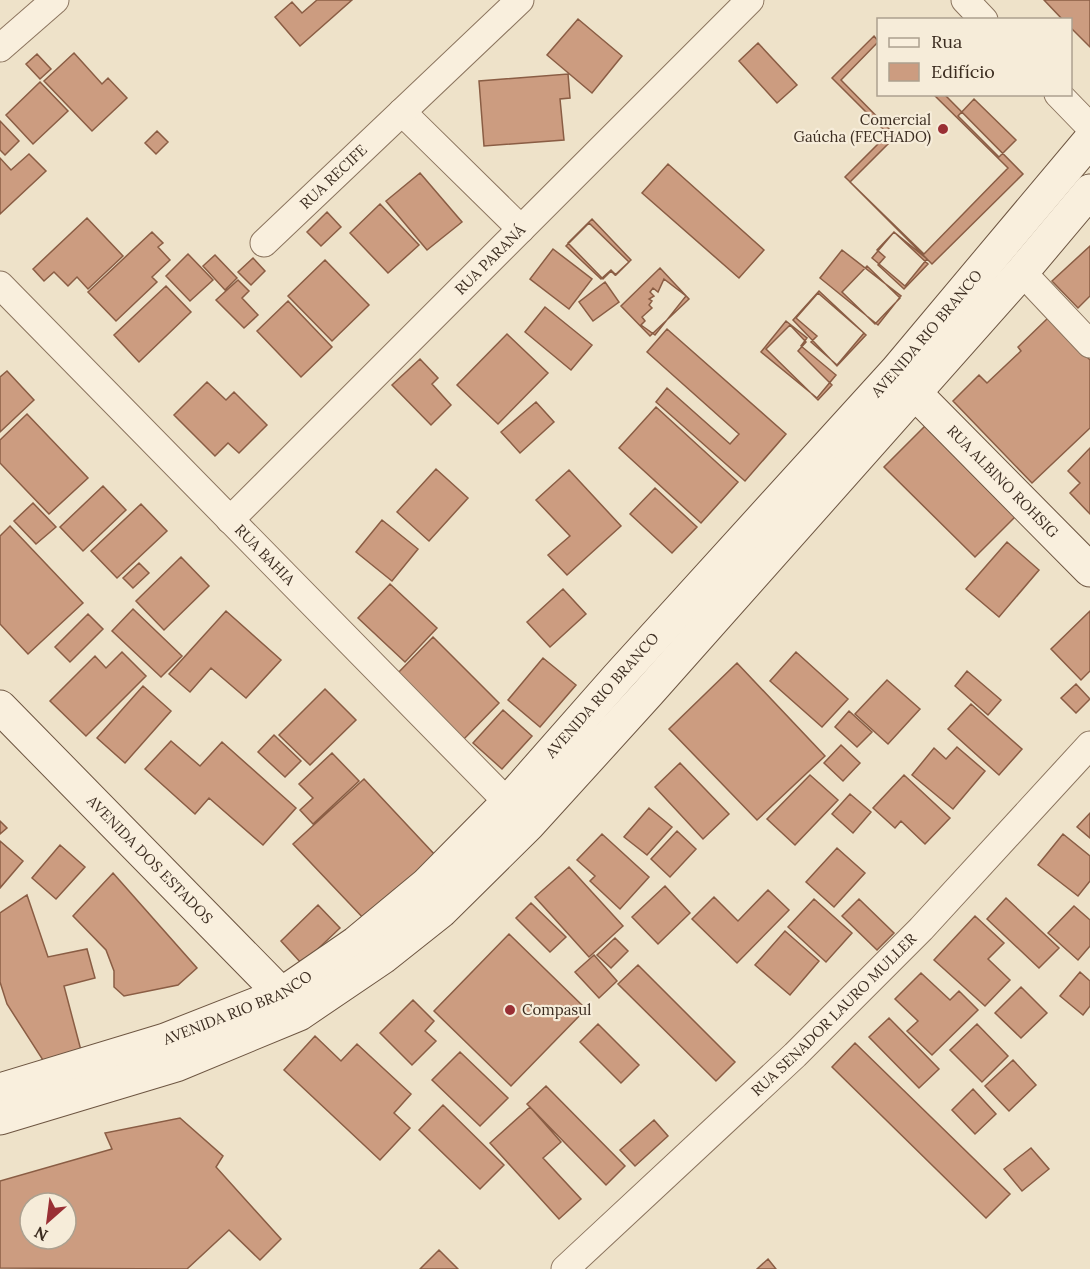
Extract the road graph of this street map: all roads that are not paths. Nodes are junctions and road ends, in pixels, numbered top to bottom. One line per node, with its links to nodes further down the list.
1 (56, 0): 6 (street)
2 (520, 0): 8 (street, RUA RECIFE)
3 (750, 0): 12 (street, RUA PARANÁ)
4 (965, 0): 5 (street)
5 (982, 18)
6 (0, 48)
7 (1060, 96): 9 (street)
8 (402, 112): 12 (street); 13 (street, RUA RECIFE)
9 (1090, 127)
10 (1090, 140): 22 (main road, AVENIDA RIO BRANCO)
11 (1090, 191): 14 (main road, AVENIDA RIO BRANCO)
12 (521, 230): 18 (street, RUA PARANÁ)
13 (264, 243)
14 (1022, 272): 16 (street); 17 (main road, AVENIDA RIO BRANCO)
15 (0, 285): 18 (street, RUA BAHIA)
16 (1090, 344)
17 (914, 392): 19 (main road, RUA ALBINO ROHSIG); 22 (main road, AVENIDA RIO BRANCO)
18 (230, 520): 22 (street, RUA BAHIA)
19 (1090, 570)
20 (0, 707): 23 (main road, AVENIDA DOS ESTADOS)
21 (1090, 745): 25 (street, RUA SENADOR LAURO MULLER)
22 (518, 814): 23 (main road, AVENIDA RIO BRANCO)
23 (291, 1004): 24 (main road, AVENIDA RIO BRANCO)
24 (5, 1098)
25 (565, 1269)

